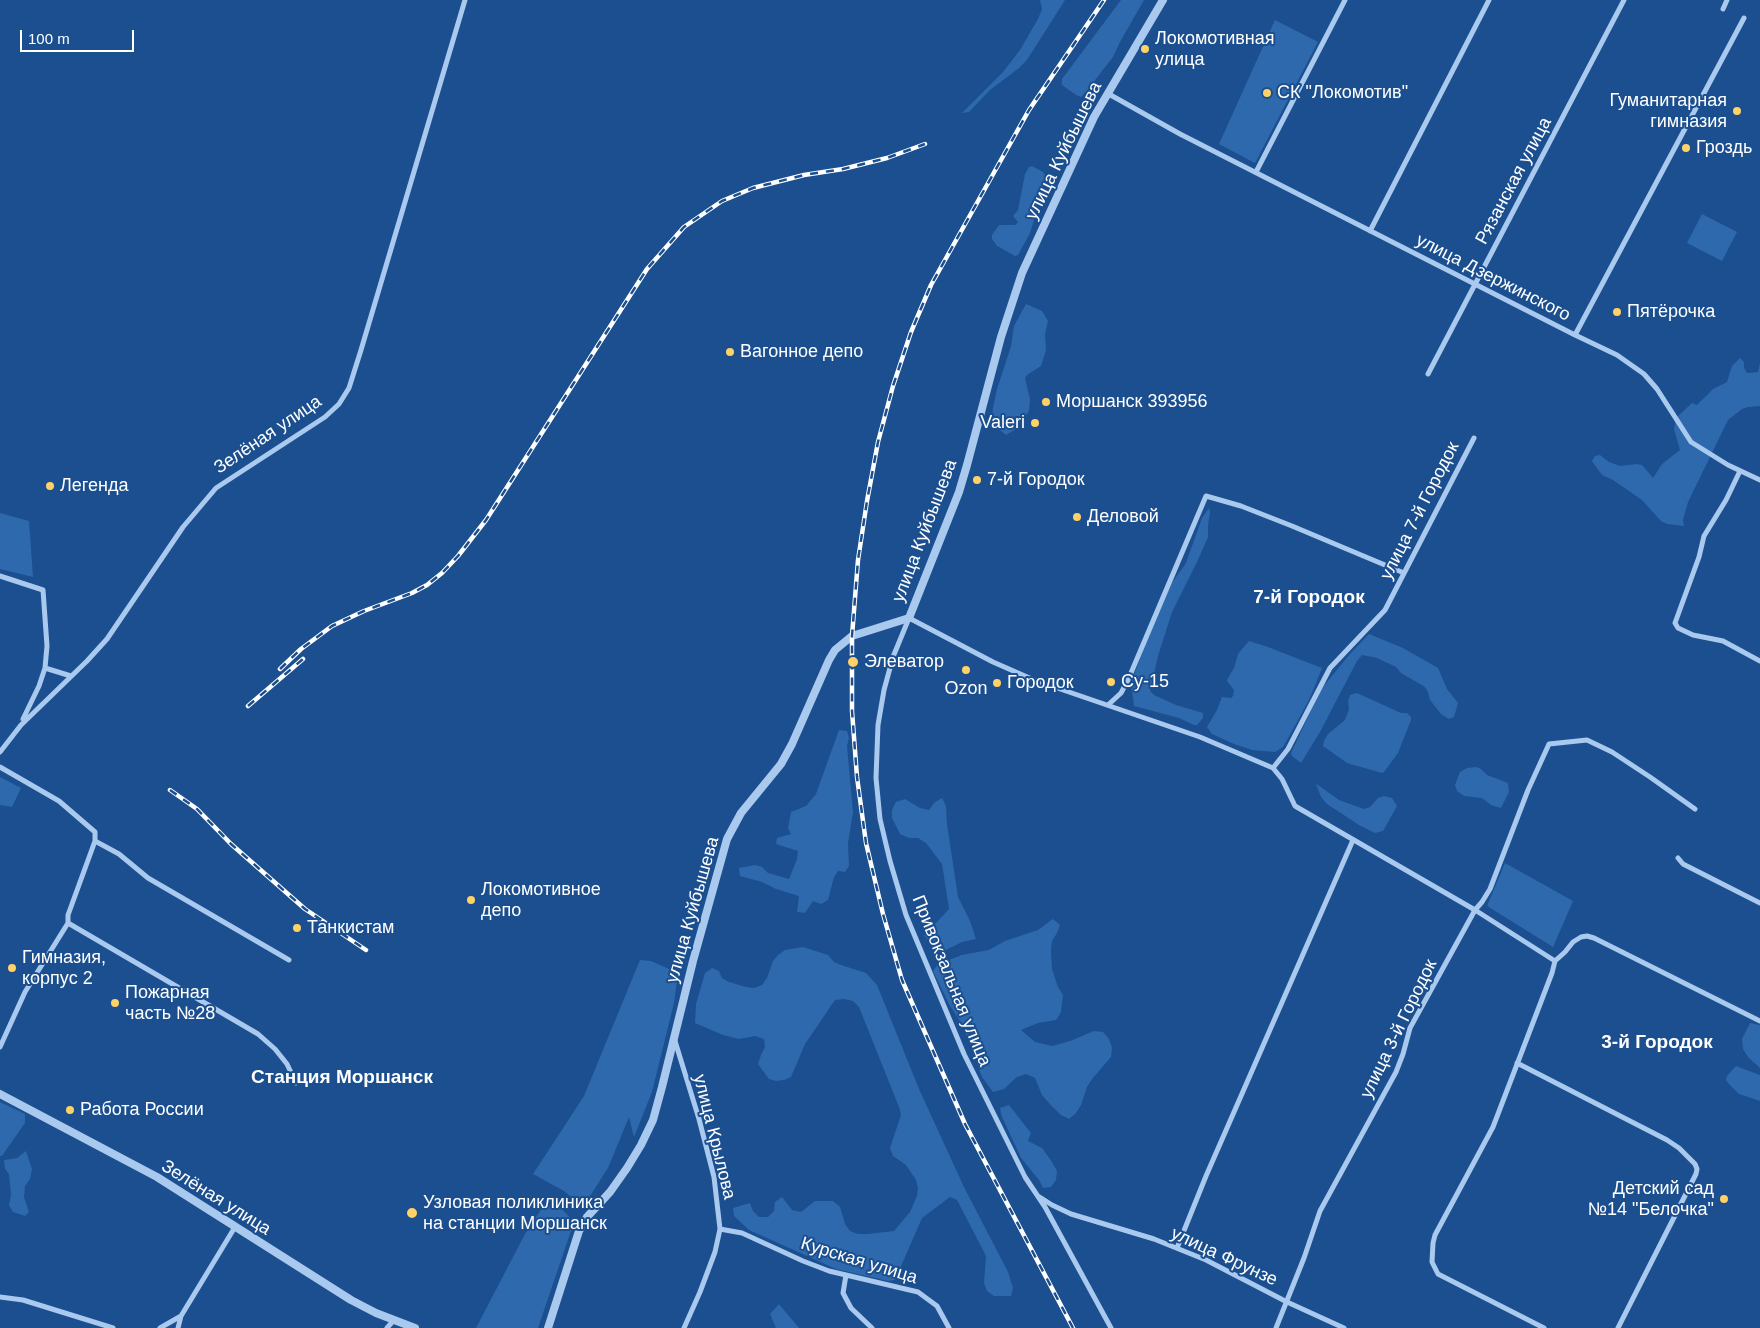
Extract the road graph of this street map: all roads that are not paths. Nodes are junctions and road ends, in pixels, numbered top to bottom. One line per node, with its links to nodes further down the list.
1 (465, 0): 23 (street, Зелёная улица)
2 (1163, 0): 9 (street, улица Куйбышева)
3 (1345, 0): 10 (street)
4 (1490, 0): 11 (street)
5 (1624, 0): 12 (street, Рязанская улица)
6 (1727, 0): 7 (street)
7 (1723, 9)
8 (1744, 18): 13 (street, улица Дзержинского)
9 (1107, 93): 10 (street, улица Дзержинского); 20 (street, улица Куйбышева)
10 (1256, 172): 11 (street, улица Дзержинского)
11 (1370, 231): 12 (street, улица Дзержинского)
12 (1475, 285): 13 (street, улица Дзержинского); 14 (street, Рязанская улица)
13 (1576, 335): 16 (street)
14 (1428, 374)
15 (1474, 438): 18 (street, улица 7-й Городок)
16 (1743, 472): 17 (street); 21 (street)
17 (1760, 480)
18 (1404, 573): 24 (street); 28 (street, улица 7-й Городок)
19 (0, 576): 22 (street, Зелёная улица)
20 (908, 618): 24 (street); 39 (street, улица Куйбышева); 44 (street, Привокзальная улица)
21 (1760, 661)
22 (45, 668): 23 (street); 25 (street, Зелёная улица)
23 (71, 676): 25 (street, Зелёная улица)
24 (1108, 705): 28 (street)
25 (20, 724): 26 (street, Зелёная улица)
26 (0, 752)
27 (0, 767): 31 (street)
28 (1273, 768): 30 (street)
29 (1695, 808): 34 (street, улица 3-й Городок)
30 (1353, 840): 34 (street); 47 (street)
31 (95, 841): 35 (street); 36 (street)
32 (1678, 858): 33 (street)
33 (1760, 903)
34 (1475, 910): 37 (street); 50 (street, улица 3-й Городок)
35 (68, 923): 40 (street); 42 (street)
36 (289, 960)
37 (1554, 961): 38 (street); 41 (street)
38 (1760, 1021)
39 (674, 1036): 46 (street, улица Крылова); 58 (street, улица Куйбышева)
40 (0, 1047)
41 (1517, 1063): 65 (street); 66 (street)
42 (296, 1083)
43 (0, 1094): 45 (street, Зелёная улица)
44 (1046, 1205): 47 (street, улица Фрунзе); 62 (street, Привокзальная улица)
45 (235, 1227): 51 (street); 52 (street, Зелёная улица)
46 (720, 1229): 48 (street, Курская улица); 59 (street, улица Крылова)
47 (1178, 1248): 50 (street, улица Фрунзе)
48 (846, 1276): 60 (street); 61 (street, Курская улица)
49 (0, 1297): 53 (street)
50 (1287, 1302): 63 (street, улица 3-й Городок); 64 (street, улица Фрунзе)
51 (181, 1316): 54 (street); 55 (street)
52 (394, 1320): 56 (street); 57 (street, Зелёная улица)
53 (113, 1328)
54 (160, 1328)
55 (178, 1328)
56 (387, 1328)
57 (414, 1328)
58 (548, 1328)
59 (684, 1328)
60 (872, 1328)
61 (949, 1328)
62 (1111, 1328)
63 (1276, 1328)
64 (1344, 1328)
65 (1544, 1328)
66 (1618, 1328)

